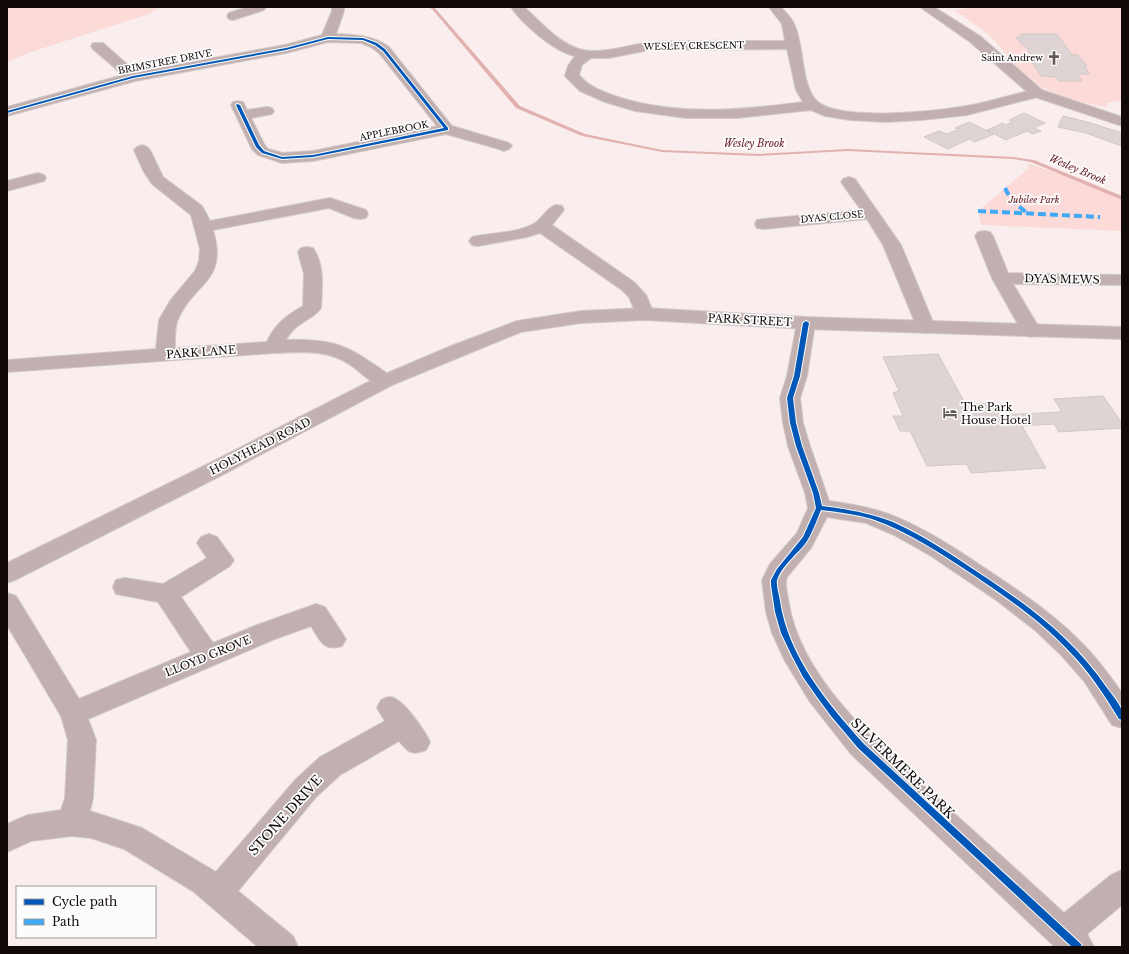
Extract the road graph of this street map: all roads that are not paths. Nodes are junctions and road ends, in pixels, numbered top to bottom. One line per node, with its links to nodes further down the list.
1 (260, 7): 6 (street)
2 (338, 7): 7 (street)
3 (517, 7): 10 (street, WESLEY CRESCENT)
4 (775, 7): 8 (street)
5 (926, 7): 12 (street)
6 (233, 16)
7 (328, 38): 11 (street, BRIMSTREE DRIVE); 17 (street, APPLEBROOK)
8 (793, 45): 10 (street, WESLEY CRESCENT); 13 (street)
9 (98, 46): 11 (street, BRIMSTREE DRIVE)
10 (587, 55): 13 (street)
11 (133, 77): 15 (street, BRIMSTREE DRIVE)
12 (1037, 93): 13 (street); 16 (street)
13 (814, 105)
14 (267, 111): 17 (street, APPLEBROOK)
15 (7, 112)
16 (1122, 122)
17 (447, 129): 18 (street, APPLEBROOK)
18 (504, 146)
19 (142, 150): 28 (street)
20 (38, 178): 22 (street)
21 (849, 182): 25 (street)
22 (7, 186)
23 (556, 210): 27 (street)
24 (360, 214): 28 (street)
25 (872, 214): 26 (street, DYAS CLOSE); 37 (street, DYAS CLOSE)
26 (763, 224)
27 (542, 226): 30 (street); 34 (street)
28 (204, 227): 41 (street)
29 (984, 236): 32 (street)
30 (478, 241)
31 (307, 252): 40 (street)
32 (1002, 278): 33 (street, DYAS MEWS); 38 (street)
33 (1122, 280)
34 (645, 314): 35 (main road, PARK STREET); 36 (main road, PARK STREET)
35 (806, 323): 37 (main road, PARK STREET); 44 (street)
36 (517, 327): 43 (main road, HOLYHEAD ROAD)
37 (926, 327): 38 (main road, PARK STREET)
38 (1031, 331): 39 (main road, PARK STREET)
39 (1122, 334)
40 (274, 347): 41 (street, PARK LANE); 43 (street, PARK LANE)
41 (165, 355): 42 (street, PARK LANE)
42 (7, 366)
43 (385, 381): 46 (main road, HOLYHEAD ROAD)
44 (819, 508): 53 (street); 59 (street, SILVERMERE PARK)
45 (208, 543): 48 (street)
46 (7, 574)
47 (125, 587): 48 (street)
48 (166, 594): 51 (street)
49 (7, 603): 52 (street)
50 (333, 639): 51 (street, LLOYD GROVE)
51 (208, 656): 52 (street, LLOYD GROVE)
52 (73, 713): 55 (street)
53 (1122, 717)
54 (403, 725): 58 (street, STONE DRIVE)
55 (72, 823): 56 (street); 58 (street)
56 (7, 838)
57 (1122, 885): 59 (street, SILVERMERE PARK)
58 (218, 892): 60 (street)
59 (1071, 940)
60 (282, 947)

